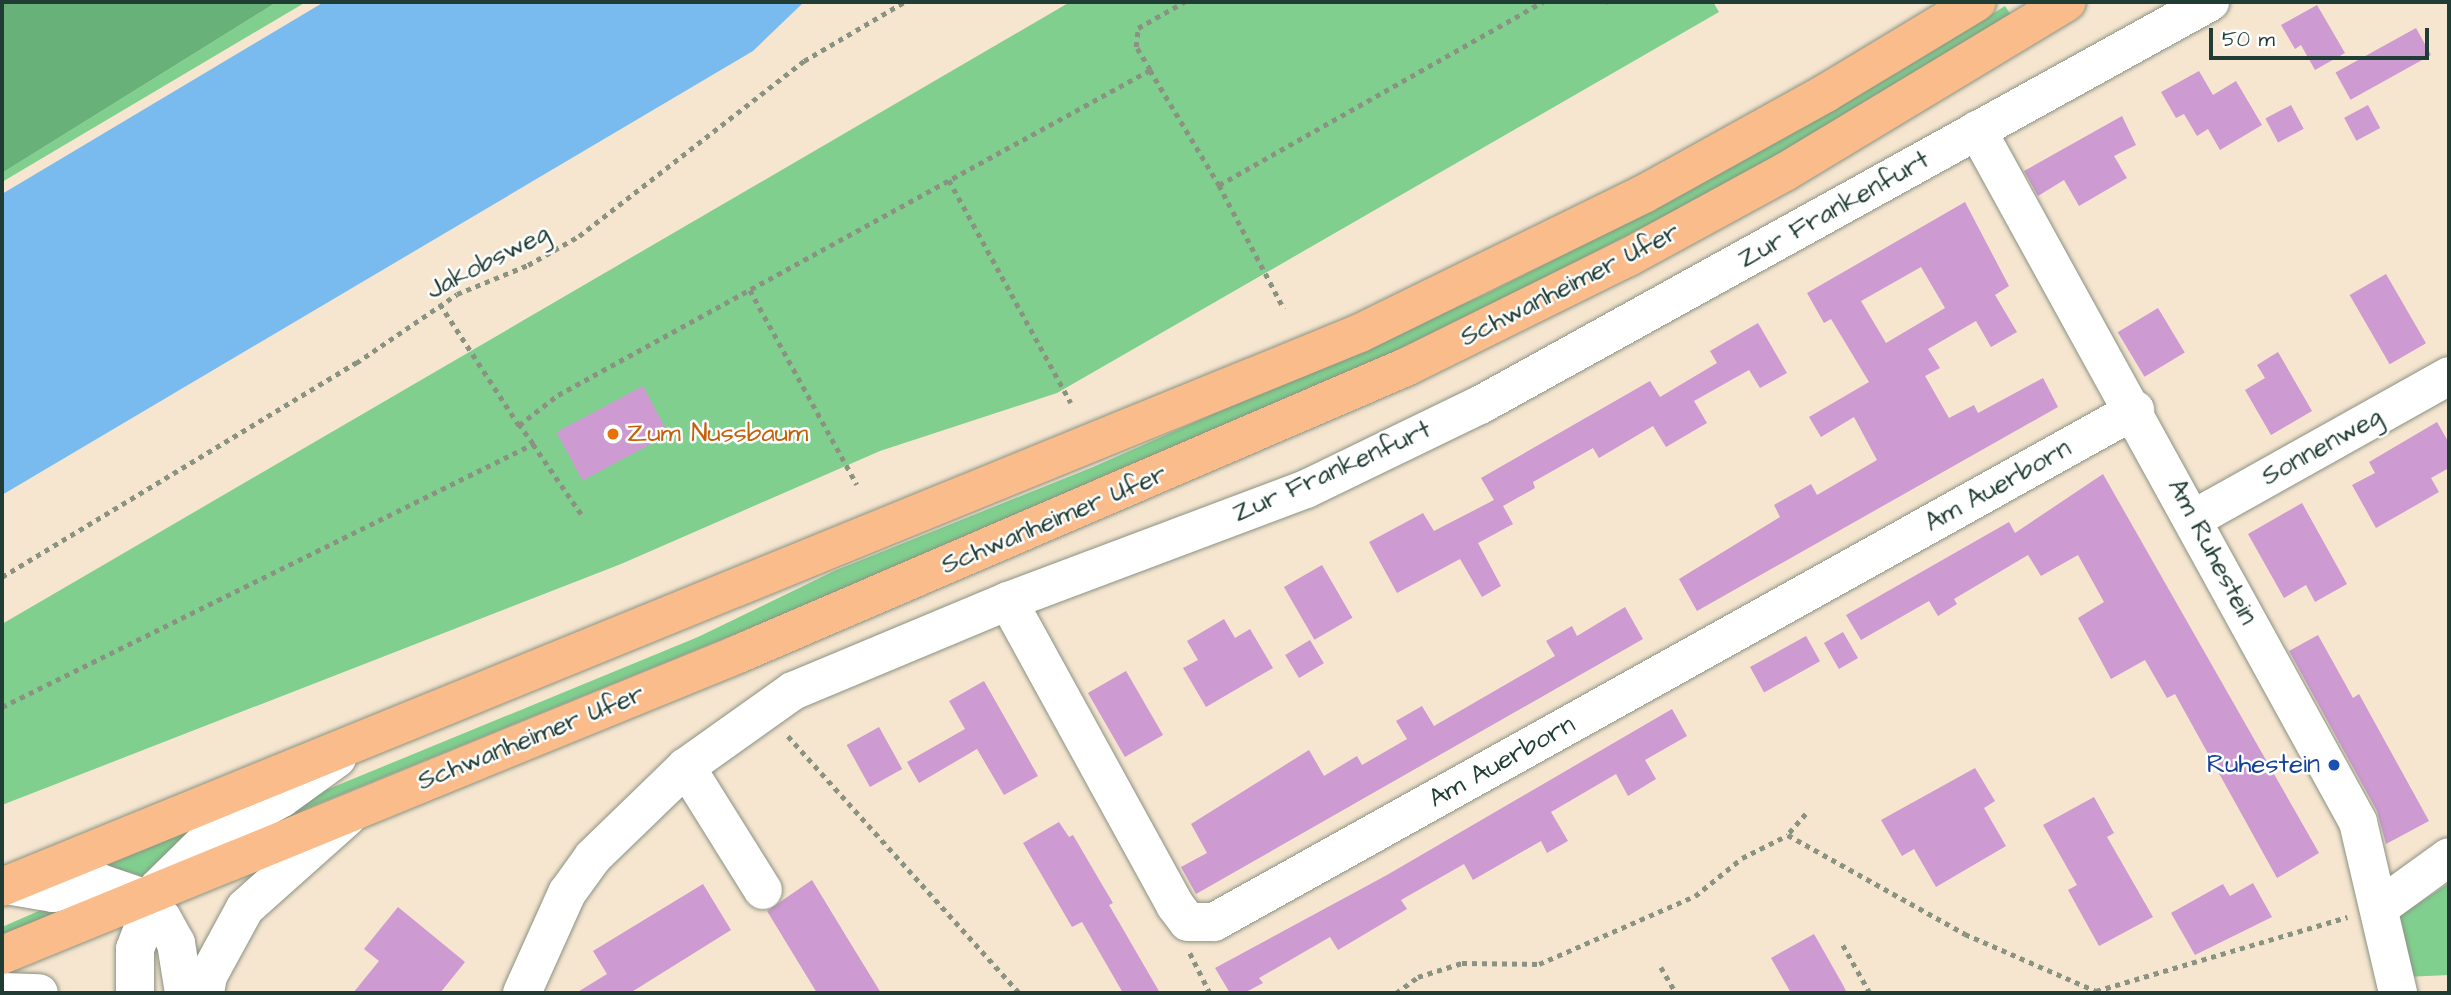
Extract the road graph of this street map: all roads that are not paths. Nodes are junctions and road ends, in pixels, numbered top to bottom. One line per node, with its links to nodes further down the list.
1 (1977, 2): 9 (main road, Schwanheimer Ufer)
2 (2067, 2): 11 (main road, Schwanheimer Ufer)
3 (2210, 2): 4 (street, Zur Frankenfurt)
4 (1977, 130): 6 (street, Am Ruhestein); 8 (street, Zur Frankenfurt)
5 (2449, 376): 7 (street, Sonnenweg)
6 (2135, 410): 7 (street, Am Ruhestein); 8 (street, Am Auerborn)
7 (2195, 519): 16 (street, Am Ruhestein)
8 (1008, 601): 10 (street, Zur Frankenfurt)
9 (370, 735): 13 (main road, Schwanheimer Ufer); 15 (street)
10 (686, 767): 14 (street); 23 (street, Zur Frankenfurt)
11 (359, 807): 15 (main road, Schwanheimer Ufer); 22 (street)
12 (2449, 857): 16 (street)
13 (4, 886): 15 (street)
14 (763, 890)
15 (148, 897): 17 (main road, Schwanheimer Ufer); 20 (street); 21 (street)
16 (2380, 907): 24 (street, Am Ruhestein)
17 (2, 955)
18 (2, 992): 19 (street)
19 (39, 993)
20 (135, 993)
21 (184, 993)
22 (205, 993)
23 (522, 993)
24 (2398, 993)

